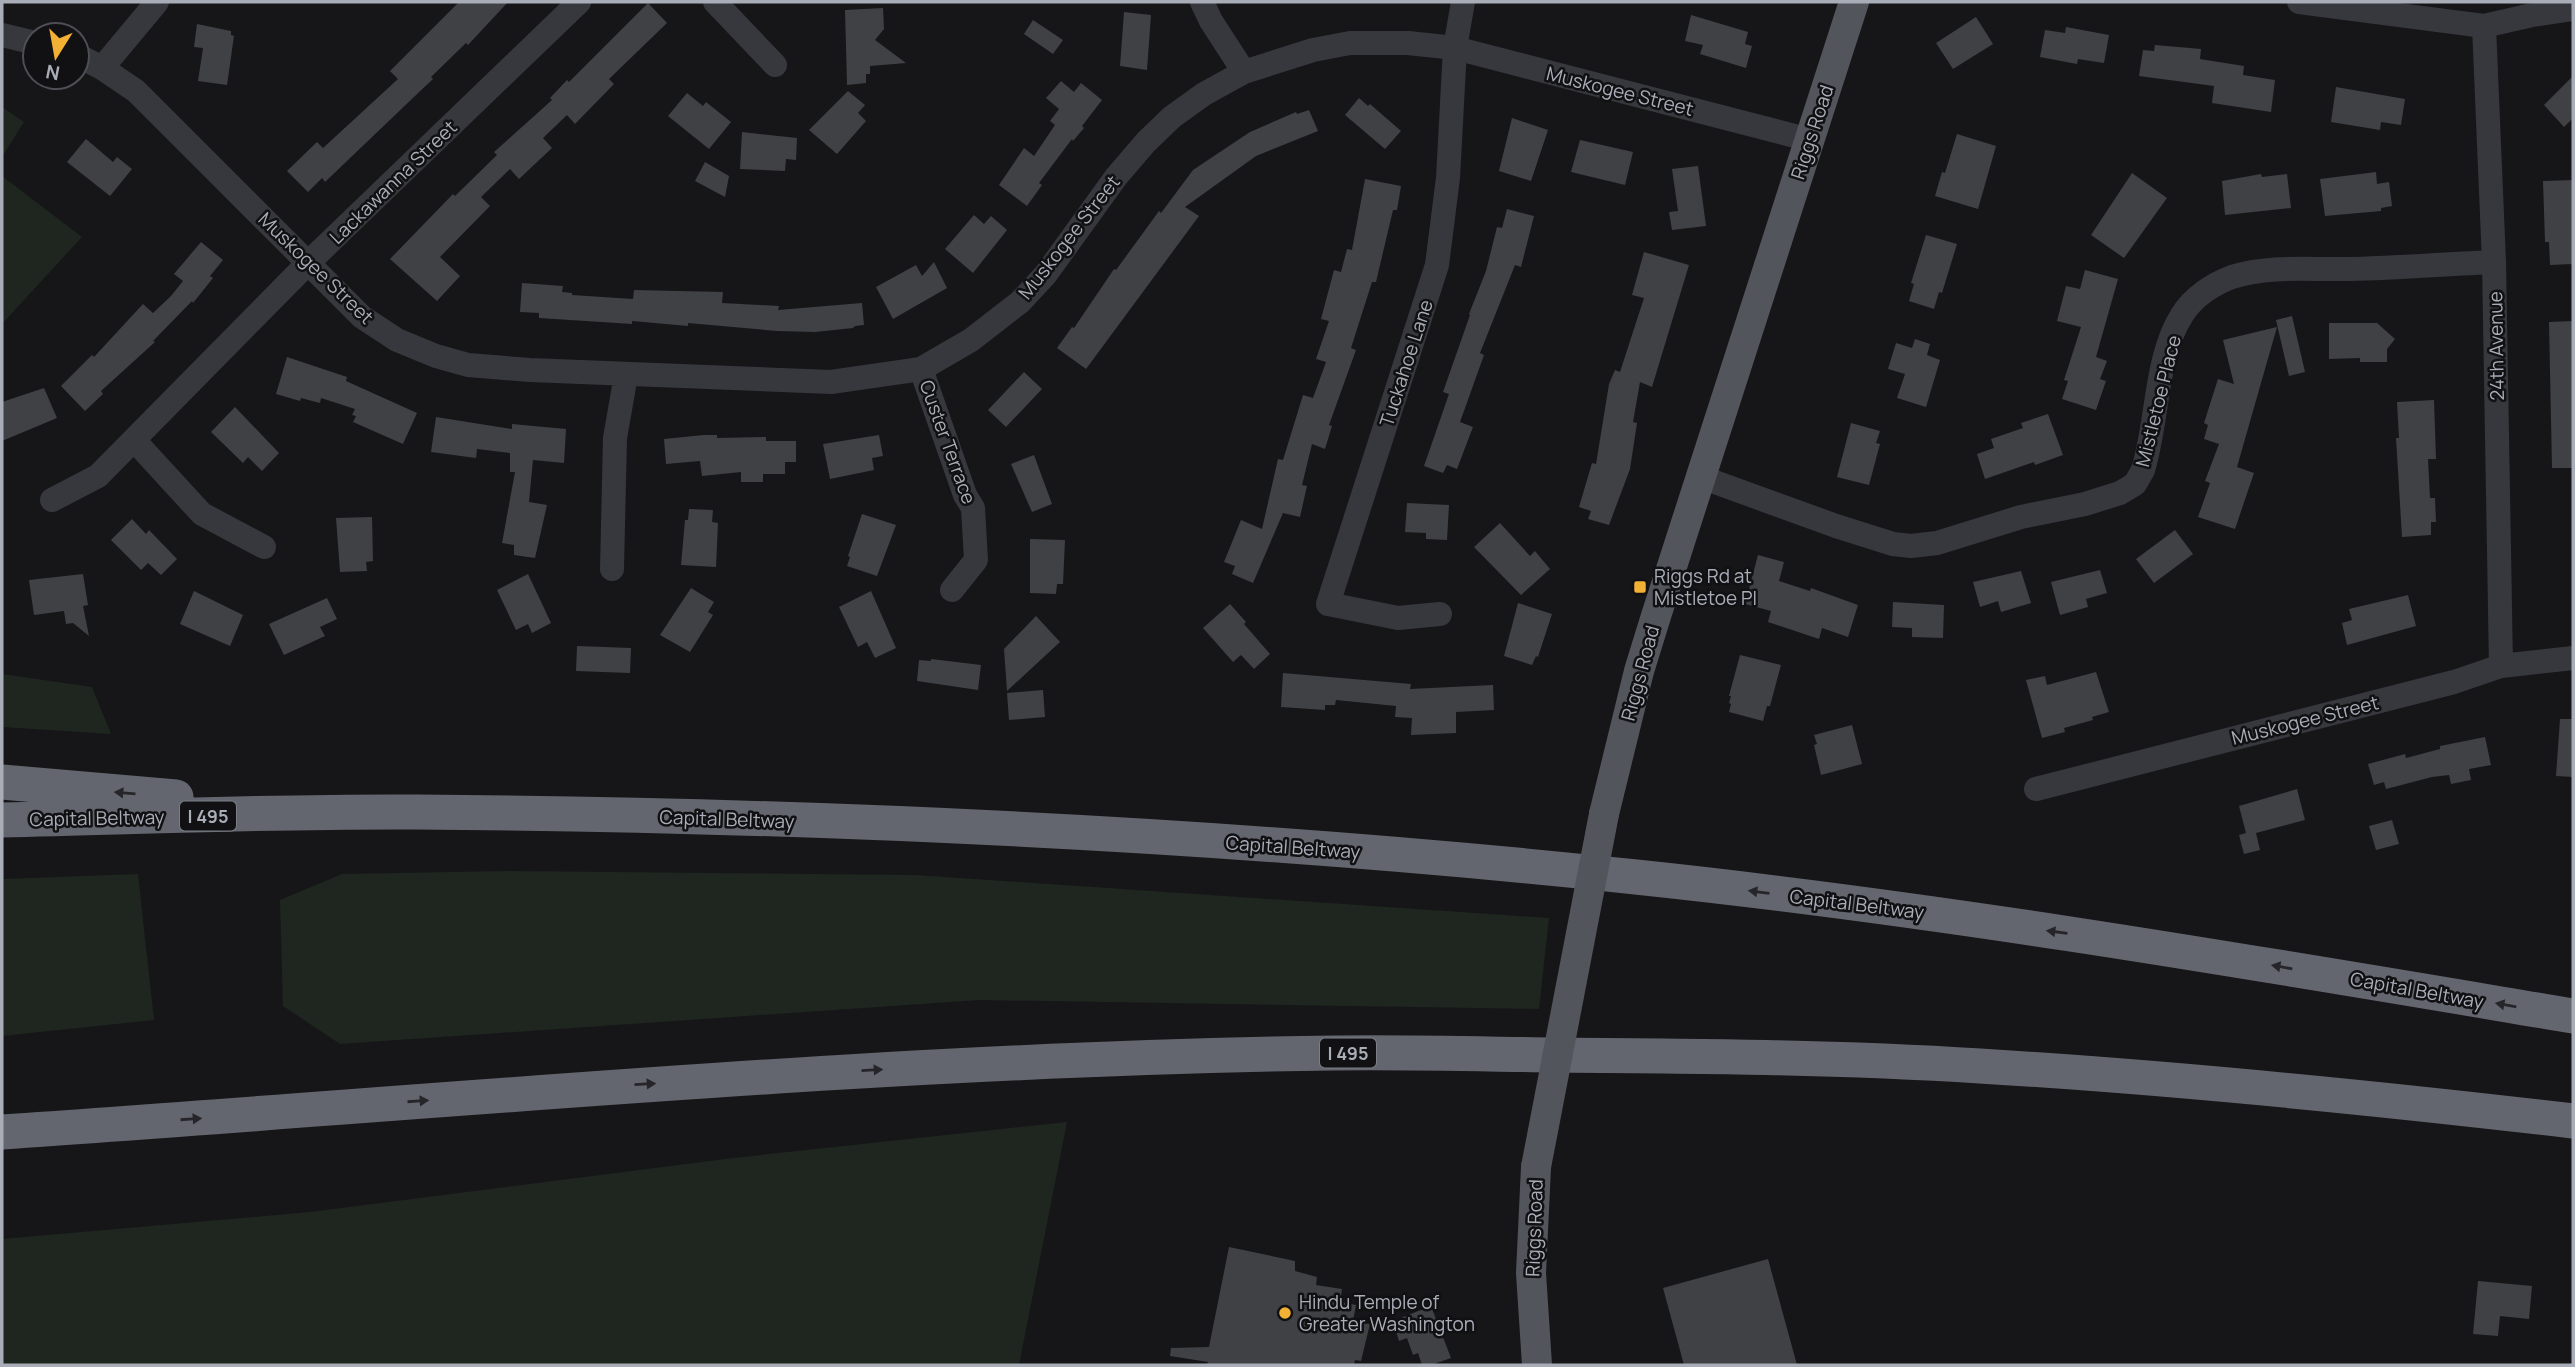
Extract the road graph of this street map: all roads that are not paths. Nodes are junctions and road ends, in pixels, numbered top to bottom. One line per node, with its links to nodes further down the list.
1 (157, 2): 15 (street)
2 (579, 2): 19 (street, Lackawanna Street)
3 (715, 2): 14 (street)
4 (1202, 2): 16 (street)
5 (1463, 2): 12 (street, Tuckahoe Lane)
6 (1854, 2): 17 (main road, Riggs Road)
7 (2299, 2): 9 (street)
8 (2573, 9): 9 (street)
9 (2484, 26): 18 (street, 24th Avenue)
10 (2, 34): 11 (street)
11 (21, 39)
12 (1455, 48): 16 (street, Muskogee Street); 17 (street, Muskogee Street); 28 (street, Tuckahoe Lane)
13 (91, 62): 15 (street, Muskogee Street)
14 (775, 65)
15 (102, 68): 19 (street, Muskogee Street)
16 (1244, 72): 20 (street, Muskogee Street)
17 (1810, 140): 23 (main road, Riggs Road)
18 (2494, 262): 23 (street, Mistletoe Place); 30 (street, 24th Avenue)
19 (308, 263): 21 (street, Muskogee Street); 22 (street, Lackawanna Street)
20 (921, 369): 21 (street, Muskogee Street); 27 (street, Custer Terrace)
21 (625, 375): 26 (street)
22 (134, 440): 24 (street, Lackawanna Street); 25 (street)
23 (1701, 477): 40 (main road, Riggs Road, bridge)
24 (52, 500)
25 (264, 547)
26 (612, 569)
27 (952, 590)
28 (1440, 614)
29 (2573, 658): 30 (street, Muskogee Street)
30 (2501, 666): 32 (street, Muskogee Street)
31 (2, 782): 33 (highway, one-way to 31)
32 (2036, 789)
33 (413, 812): 34 (highway, Capital Beltway / I 495); 35 (highway, Capital Beltway / I 495, one-way to 33)
34 (2, 820)
35 (2573, 1016)
36 (2573, 1121): 37 (highway, I 495, one-way to 36)
37 (123, 1124): 38 (highway, I 495); 39 (highway)
38 (2, 1132)
39 (2, 1139)
40 (1537, 1365)

